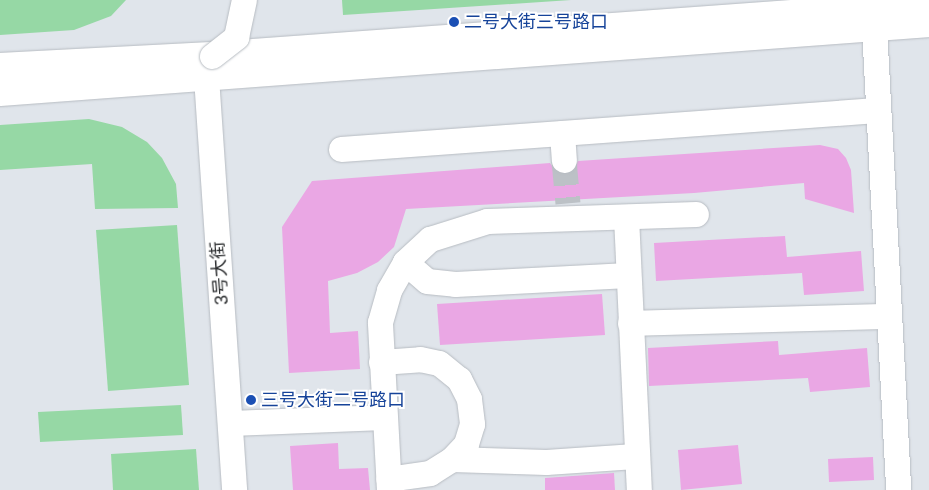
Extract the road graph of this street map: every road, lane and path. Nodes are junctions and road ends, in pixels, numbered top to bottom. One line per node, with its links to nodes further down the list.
1 (244, 0): 5 (street, bridge)
2 (929, 4): 3 (main road)
3 (873, 17): 4 (main road); 5 (main road); 8 (street)
4 (929, 23)
5 (209, 66): 6 (main road); 7 (main road); 20 (street, 3号大街)
6 (0, 67)
7 (0, 92)
8 (877, 110): 9 (street); 16 (street)
9 (562, 133): 10 (street); 11 (street)
10 (341, 149)
11 (564, 160)
12 (696, 214): 13 (street)
13 (626, 217): 14 (street); 15 (street)
14 (405, 262): 15 (street); 18 (street)
15 (628, 275): 17 (street)
16 (888, 316): 17 (street); 26 (street)
17 (630, 323): 21 (street)
18 (381, 362): 19 (street); 22 (street)
19 (384, 417): 20 (street); 23 (street)
20 (230, 423): 24 (street, 3号大街)
21 (636, 456): 22 (street); 25 (street)
22 (452, 459): 23 (street)
23 (388, 484)
24 (234, 490)
25 (639, 490)
26 (898, 490)

